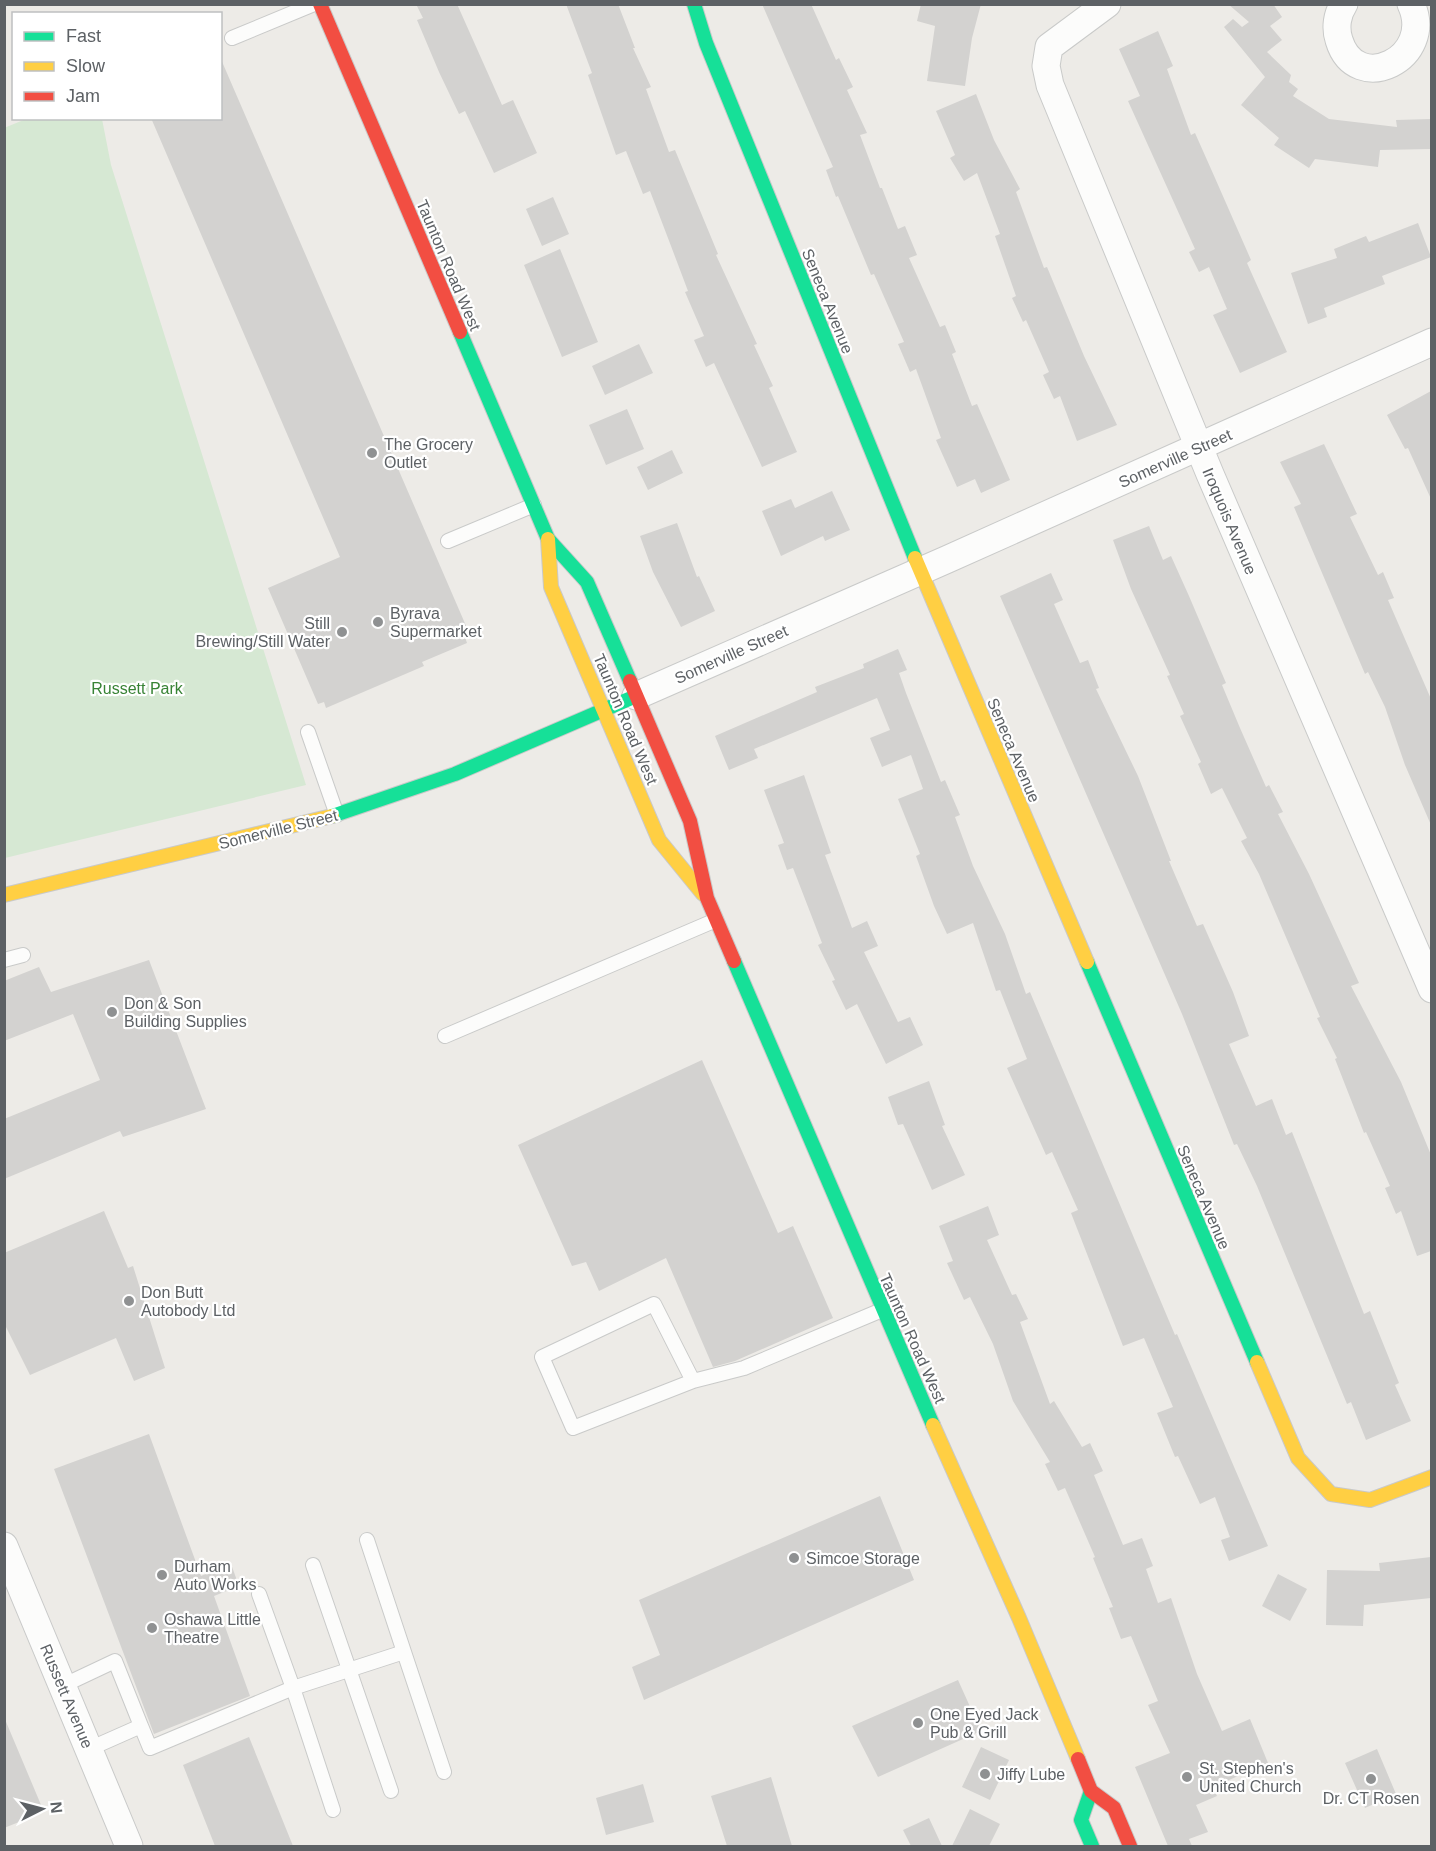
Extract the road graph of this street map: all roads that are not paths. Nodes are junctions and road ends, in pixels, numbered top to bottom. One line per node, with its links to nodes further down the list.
1 (314, 4): 7 (lane)
2 (320, 4): 10 (main road, Taunton Road West)
3 (694, 4): 13 (main road, Seneca Avenue)
4 (1107, 4): 9 (street, Iroquois Avenue)
5 (1344, 4): 6 (street)
6 (1411, 4)
7 (232, 38)
8 (1431, 342): 9 (street, Somerville Street)
9 (1199, 447): 13 (street, Somerville Street); 23 (street, Iroquois Avenue)
10 (534, 505): 11 (main road, Taunton Road West); 12 (lane)
11 (548, 539): 14 (main road, Taunton Road West); 15 (main road, Taunton Road West)
12 (448, 542)
13 (920, 571): 14 (street, Somerville Street); 27 (main road, Seneca Avenue)
14 (636, 696): 15 (main road, Somerville Street); 19 (main road, Taunton Road West)
15 (603, 710): 17 (main road, Somerville Street); 19 (main road, Taunton Road West)
16 (308, 732): 17 (lane)
17 (336, 815): 18 (main road, Somerville Street)
18 (4, 895)
19 (706, 898): 20 (main road, Taunton Road West)
20 (716, 920): 24 (lane); 25 (main road, Taunton Road West)
21 (23, 955): 22 (lane)
22 (4, 960)
23 (1431, 989)
24 (445, 1036)
25 (882, 1310): 26 (lane); 40 (main road, Taunton Road West)
26 (693, 1381): 26 (lane)
27 (1431, 1476)
28 (367, 1540): 32 (lane)
29 (4, 1546): 34 (street, Russett Avenue)
30 (313, 1565): 33 (lane)
31 (259, 1594): 35 (lane)
32 (404, 1652): 33 (lane); 38 (lane)
33 (350, 1670): 35 (lane); 39 (lane)
34 (62, 1686): 36 (lane); 37 (street, Russett Avenue)
35 (293, 1688): 36 (lane); 41 (lane)
36 (141, 1726): 37 (lane)
37 (89, 1749): 42 (street, Russett Avenue)
38 (444, 1772)
39 (391, 1791)
40 (1091, 1791): 43 (main road); 44 (main road, Taunton Road West)
41 (333, 1810)
42 (129, 1846)
43 (1092, 1846)
44 (1130, 1846)

